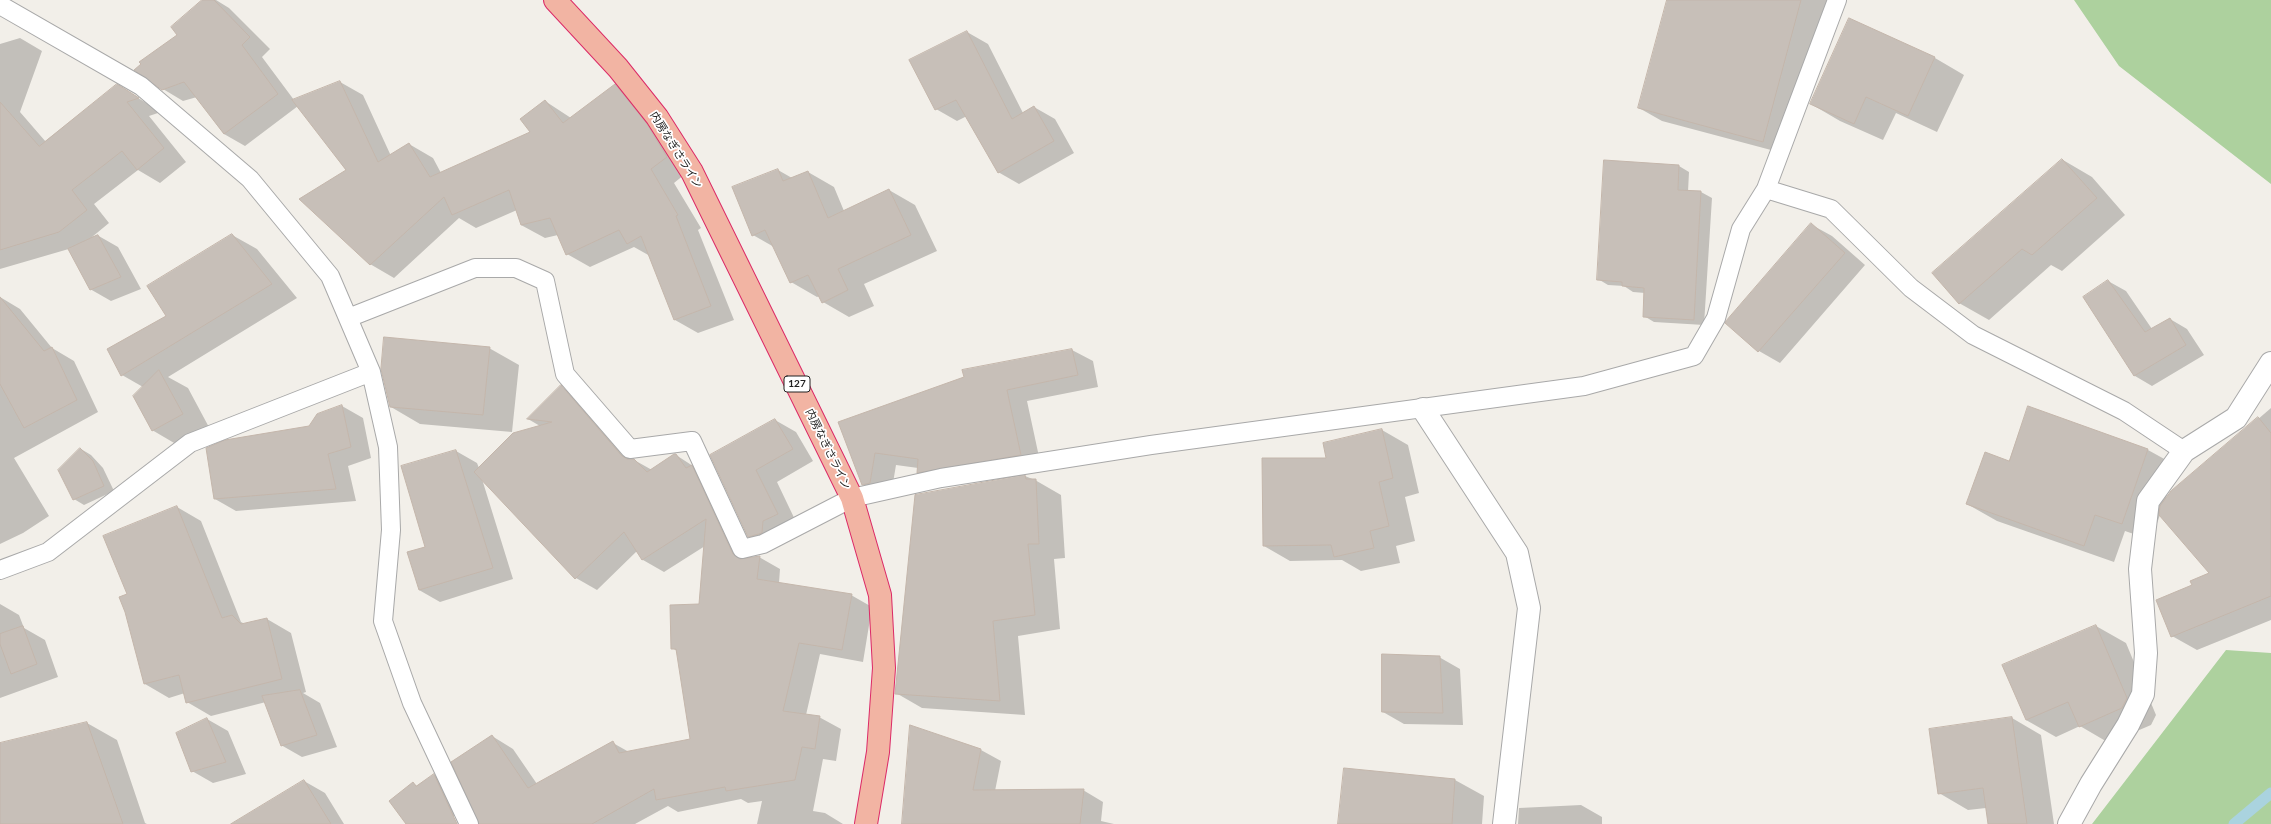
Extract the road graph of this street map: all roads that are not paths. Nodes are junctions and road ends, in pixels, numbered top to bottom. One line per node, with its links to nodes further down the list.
1 (555, 0): 10 (highway, 内房なぎさライン / 127)
2 (1837, 0): 4 (lane)
3 (0, 5): 5 (lane)
4 (1766, 189): 8 (lane); 9 (lane)
5 (348, 318): 7 (lane); 10 (lane)
6 (2271, 364): 9 (street)
7 (371, 372): 11 (lane); 12 (lane)
8 (1423, 409): 10 (lane); 14 (street)
9 (2184, 451): 15 (street)
10 (852, 498): 13 (highway, 内房なぎさライン / 127)
11 (0, 570)
12 (469, 824)
13 (866, 824)
14 (1504, 824)
15 (2069, 824)

